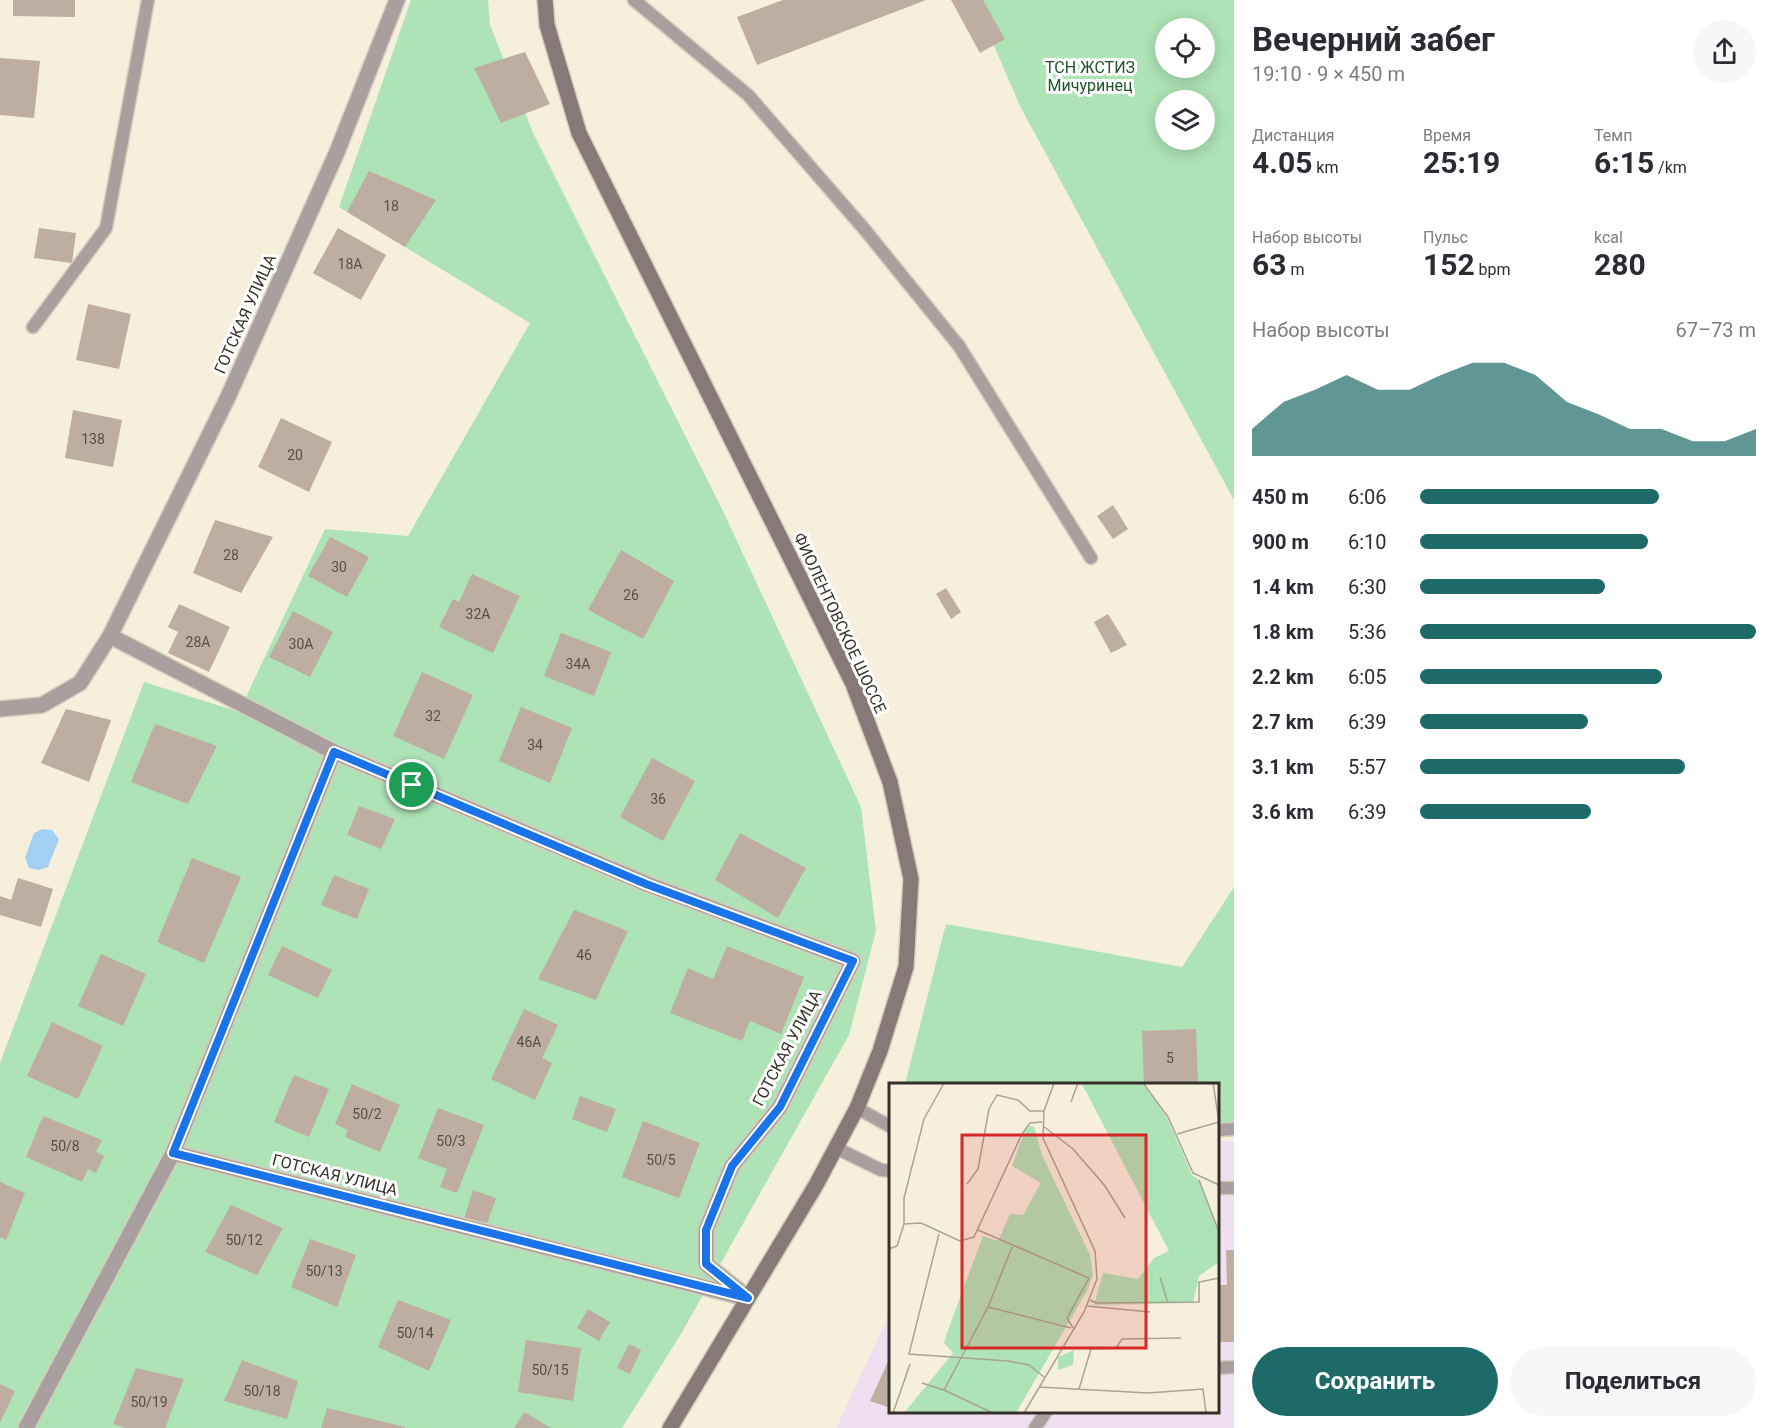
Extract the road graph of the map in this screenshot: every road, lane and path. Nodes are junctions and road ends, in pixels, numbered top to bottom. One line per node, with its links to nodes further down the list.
1 (148, 0): 5 (lane)
2 (397, 0): 7 (street, ГОТСКАЯ УЛИЦА)
3 (545, 0): 10 (main road, ФИОЛЕНТОВСКОЕ ШОССЕ)
4 (634, 0): 6 (lane)
5 (33, 327)
6 (1091, 558)
7 (110, 636): 8 (street, ГОТСКАЯ УЛИЦА); 9 (street, ГОТСКАЯ УЛИЦА)
8 (0, 709)
9 (334, 752): 15 (street); 17 (street, ГОТСКАЯ УЛИЦА)
10 (857, 1108): 11 (lane); 14 (main road, ФИОЛЕНТОВСКОЕ ШОССЕ)
11 (889, 1126)
12 (1234, 1129): 13 (lane)
13 (1219, 1130)
14 (836, 1148): 16 (lane); 17 (main road, ФИОЛЕНТОВСКОЕ ШОССЕ)
15 (173, 1153): 17 (street, ГОТСКАЯ УЛИЦА); 21 (street)
16 (889, 1171)
17 (748, 1298): 22 (main road, ФИОЛЕНТОВСКОЕ ШОССЕ)
18 (1234, 1367): 19 (lane)
19 (1219, 1368)
20 (1045, 1413): 23 (lane)
21 (26, 1428)
22 (670, 1428)
23 (1035, 1428)

